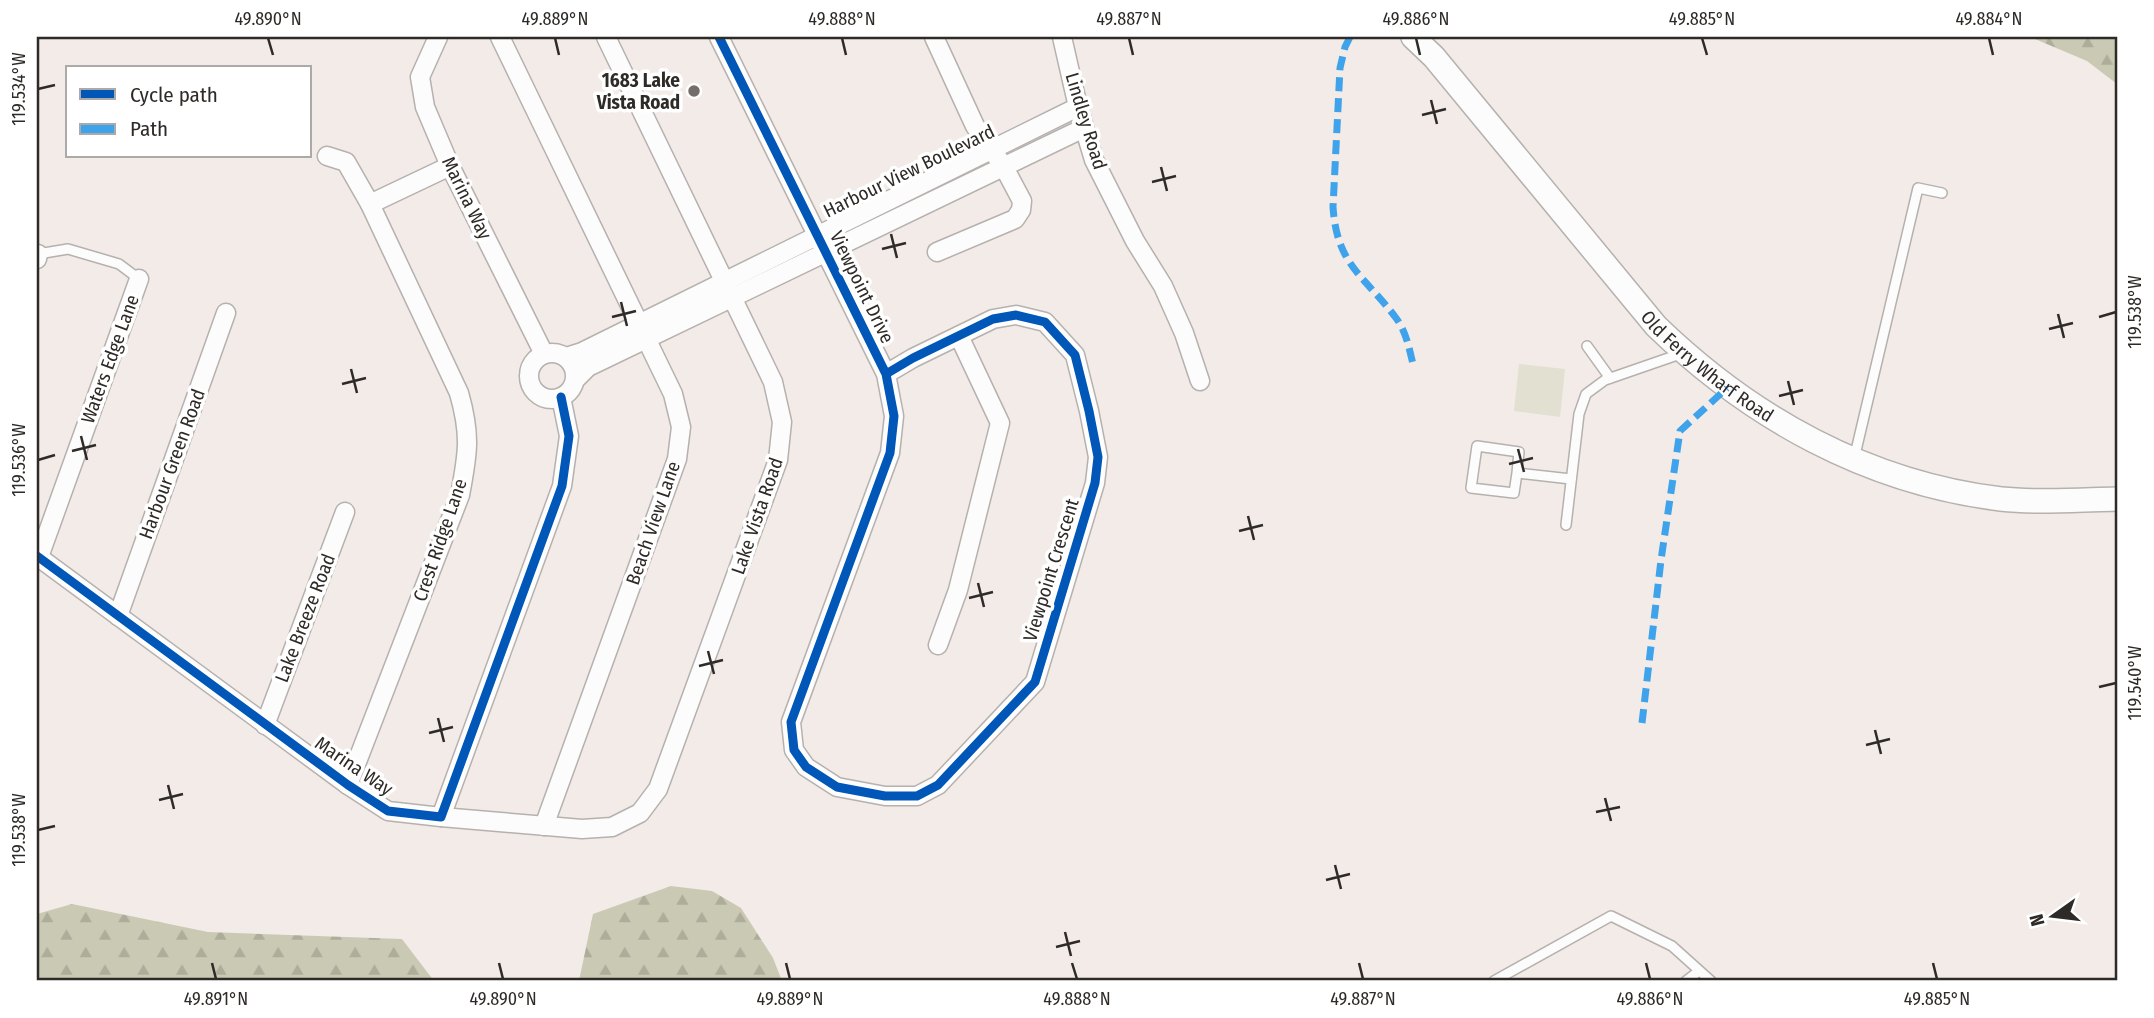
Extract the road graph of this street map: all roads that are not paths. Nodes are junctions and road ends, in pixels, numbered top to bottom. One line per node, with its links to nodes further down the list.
1 (438, 37): 12 (street, Marina Way)
2 (500, 37): 23 (street, Beach View Lane)
3 (606, 37): 21 (street, Lake Vista Road)
4 (719, 37): 16 (street, Viewpoint Drive)
5 (933, 37): 10 (street)
6 (1062, 37): 8 (street, Lindley Road)
7 (1413, 37): 26 (street, Old Ferry Wharf Road)
8 (1079, 107): 9 (street, Lindley Road); 10 (street, Harbour View Boulevard)
9 (1084, 128): 13 (street, Harbour View Boulevard); 32 (street, Lindley Road)
10 (992, 149): 13 (street); 16 (street, Harbour View Boulevard)
11 (327, 156): 15 (street, Crest Ridge Lane)
12 (450, 166): 15 (street); 27 (street, Marina Way)
13 (1004, 167): 17 (street); 18 (street, Harbour View Boulevard)
14 (1942, 193): 34 (lane)
15 (370, 204): 45 (street, Crest Ridge Lane)
16 (818, 236): 18 (street, Viewpoint Drive); 21 (street, Harbour View Boulevard)
17 (937, 251)
18 (826, 253): 21 (street, Harbour View Boulevard); 29 (street, Viewpoint Drive)
19 (38, 256): 20 (lane)
20 (139, 279): 40 (street, Waters Edge Lane)
21 (728, 290): 23 (street, Harbour View Boulevard); 47 (street, Lake Vista Road)
22 (226, 313): 41 (street, Harbour Green Road)
23 (643, 331): 28 (street, Harbour View Boulevard); 31 (street, Harbour View Boulevard); 47 (street, Beach View Lane)
24 (959, 335): 29 (street, Viewpoint Crescent); 42 (street); 43 (street, Viewpoint Crescent)
25 (1587, 346): 30 (lane)
26 (1684, 353): 30 (lane); 34 (street, Old Ferry Wharf Road)
27 (544, 354): 28 (street); 33 (street)
28 (566, 356): 31 (street)
29 (886, 374): 43 (street, Viewpoint Drive)
30 (1610, 378): 36 (lane)
31 (576, 379): 33 (street)
32 (1200, 381)
33 (561, 397): 46 (street)
34 (1854, 461): 37 (street, Old Ferry Wharf Road)
35 (1517, 473): 35 (lane); 36 (lane)
36 (1571, 479): 39 (lane)
37 (2117, 499)
38 (345, 512): 44 (street, Lake Breeze Road)
39 (1566, 525)
40 (38, 556): 41 (street, Marina Way)
41 (118, 616): 44 (street, Marina Way)
42 (938, 645)
43 (791, 722)
44 (265, 725): 45 (street, Marina Way)
45 (348, 785): 46 (street, Marina Way)
46 (441, 817): 47 (street, Lake Vista Road)
47 (544, 826)
48 (1699, 971): 49 (lane); 50 (lane); 51 (lane)
49 (1494, 981)
50 (1686, 981)
51 (1711, 981)

